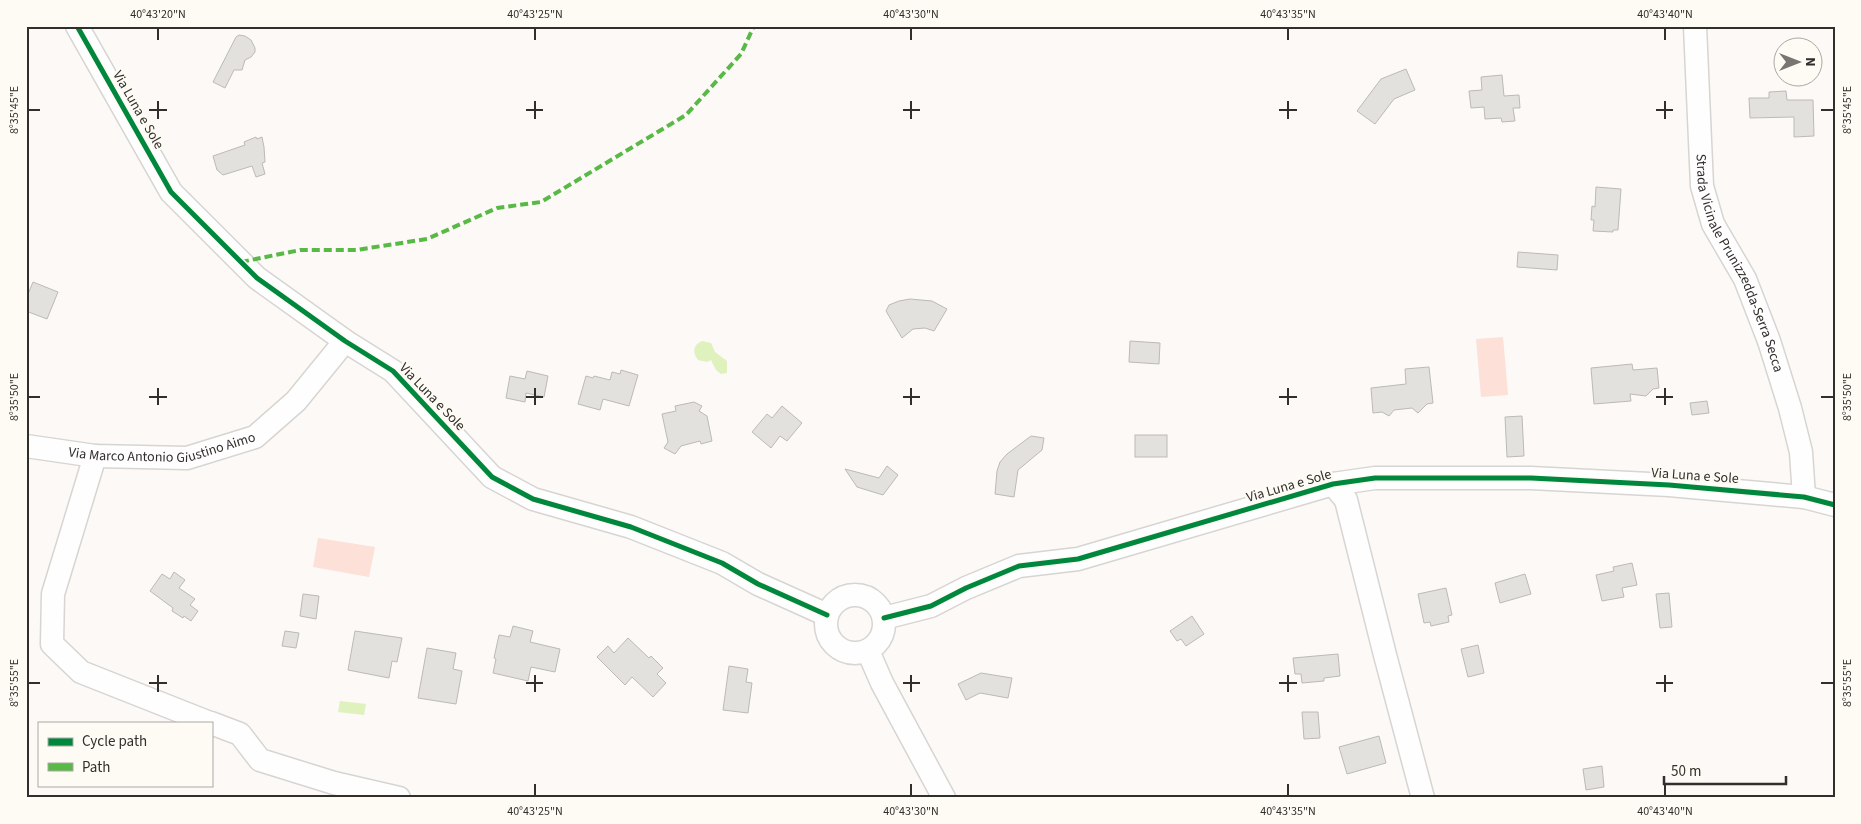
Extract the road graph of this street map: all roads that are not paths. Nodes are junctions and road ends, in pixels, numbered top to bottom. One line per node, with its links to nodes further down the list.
1 (77, 26): 3 (street, Via Luna e Sole)
2 (1695, 26): 7 (street, Strada Vicinale Prunizzedda-Serra Secca)
3 (345, 341): 5 (street, Via Marco Antonio Giustino Aimo); 9 (street, Via Luna e Sole)
4 (26, 446): 5 (street, Via Marco Antonio Giustino Aimo)
5 (96, 456): 12 (street)
6 (1333, 484): 7 (street, Via Luna e Sole); 10 (street, Via Luna e Sole); 16 (street)
7 (1804, 496): 8 (street, Via Luna e Sole)
8 (1835, 505)
9 (827, 615): 10 (street); 11 (street)
10 (884, 618): 11 (street)
11 (868, 651): 15 (street)
12 (208, 722)
13 (212, 723): 14 (street)
14 (399, 798)
15 (944, 798)
16 (1423, 798)

